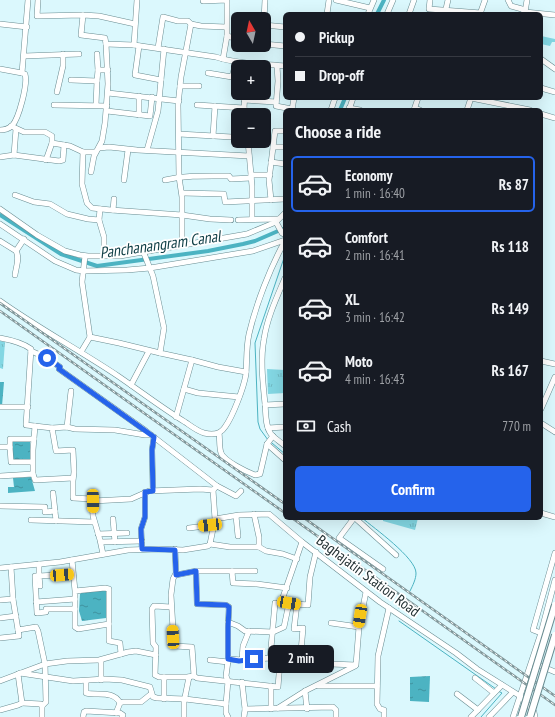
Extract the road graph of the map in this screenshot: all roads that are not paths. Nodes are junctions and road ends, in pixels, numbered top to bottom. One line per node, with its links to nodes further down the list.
1 (28, 0): 35 (street)
2 (38, 0): 29 (street)
3 (137, 0): 32 (street)
4 (265, 0): 20 (street)
5 (329, 0): 21 (street)
6 (336, 0): 16 (street)
7 (374, 0): 18 (street)
8 (393, 0): 23 (street)
9 (414, 0): 24 (street)
10 (430, 0): 19 (street)
11 (448, 0): 25 (street)
12 (485, 0): 26 (street)
13 (508, 0): 27 (street)
14 (527, 0): 27 (street)
15 (203, 1): 36 (street)
16 (348, 1): 17 (street)
17 (361, 3): 18 (street)
18 (370, 8): 22 (street)
19 (429, 11): 25 (street)
20 (264, 12)
21 (327, 12)
22 (369, 12)
23 (387, 12)
24 (410, 12)
25 (445, 12)
26 (480, 12)
27 (525, 12)
28 (543, 14): 30 (street)
29 (83, 15): 32 (street); 40 (street)
30 (555, 15)
31 (0, 24): 35 (street)
32 (135, 24): 41 (street)
33 (191, 24): 36 (street); 44 (street); 45 (street)
34 (271, 25): 37 (street)
35 (27, 27): 49 (street)
36 (226, 27): 38 (street)
37 (283, 27)
38 (227, 36): 39 (street); 50 (street)
39 (231, 37)
40 (106, 44): 41 (street); 59 (street)
41 (137, 45): 44 (street); 64 (street)
42 (271, 45): 43 (street)
43 (283, 46)
44 (161, 48): 45 (street); 64 (street)
45 (186, 52): 50 (street); 66 (street)
46 (63, 54): 47 (street); 49 (street); 69 (street)
47 (79, 54)
48 (97, 54): 58 (street)
49 (24, 56): 60 (street)
50 (223, 59): 52 (street)
51 (543, 60): 57 (street)
52 (231, 61)
53 (271, 66): 54 (street)
54 (277, 66): 55 (street); 78 (street)
55 (283, 66)
56 (0, 69): 60 (street)
57 (555, 69)
58 (98, 70): 59 (street); 65 (street)
59 (108, 70): 71 (street)
60 (22, 73): 90 (street)
61 (208, 73): 62 (street)
62 (231, 77)
63 (72, 80): 65 (street)
64 (161, 80): 74 (street)
65 (97, 81): 81 (street)
66 (180, 86): 67 (street); 77 (street)
67 (199, 86)
68 (543, 89): 70 (street)
69 (57, 92)
70 (555, 92)
71 (108, 93): 72 (street); 83 (street)
72 (139, 96): 73 (street); 87 (street)
73 (152, 97): 74 (street); 87 (street)
74 (159, 98): 77 (street); 103 (street)
75 (244, 100): 78 (street); 84 (street)
76 (481, 100): 86 (street)
77 (179, 101): 93 (street)
78 (276, 102): 85 (street)
79 (54, 104): 81 (street)
80 (197, 104): 82 (street)
81 (96, 105): 83 (street)
82 (216, 106): 84 (street); 94 (street)
83 (107, 108): 87 (street); 101 (street)
84 (244, 108)
85 (284, 108)
86 (519, 108)
87 (139, 115)
88 (543, 115): 89 (street)
89 (555, 118)
90 (14, 128): 91 (street); 96 (street); 106 (street)
91 (0, 130)
92 (283, 131): 98 (street)
93 (180, 134): 94 (street); 105 (street)
94 (213, 136): 95 (street)
95 (231, 137)
96 (52, 143): 97 (street); 109 (street)
97 (64, 145): 104 (street); 109 (street)
98 (273, 146): 99 (street); 110 (street)
99 (283, 147)
100 (248, 148): 107 (street)
101 (97, 150): 102 (street); 104 (street); 112 (street)
102 (128, 150): 103 (street); 116 (street)
103 (147, 150): 105 (street)
104 (83, 152): 125 (street)
105 (179, 152): 107 (street); 114 (street)
106 (14, 155): 108 (street); 109 (street)
107 (249, 156): 115 (street)
108 (0, 157)
109 (46, 160)
110 (271, 162): 111 (street); 113 (street)
111 (283, 164)
112 (91, 172)
113 (270, 175): 115 (street); 123 (street)
114 (180, 177): 115 (street); 117 (street); 118 (street)
115 (251, 177): 122 (street)
116 (124, 180)
117 (165, 180)
118 (182, 193): 122 (street); 127 (street)
119 (16, 195): 130 (street)
120 (114, 199): 126 (street)
121 (283, 199): 123 (street)
122 (252, 200): 123 (street); 129 (street)
123 (271, 200)
124 (0, 209): 144 (street)
125 (100, 209): 126 (street); 130 (street)
126 (113, 210): 127 (street)
127 (182, 215): 131 (street); 139 (street)
128 (283, 215): 133 (street)
129 (252, 219): 132 (street); 133 (street)
130 (99, 220): 143 (street)
131 (231, 220)
132 (238, 220)
133 (277, 222): 135 (street); 139 (street)
134 (0, 224): 136 (street)
135 (283, 234)
136 (24, 239): 141 (street); 146 (street)
137 (0, 241): 141 (street)
138 (283, 242): 145 (street)
139 (183, 245): 142 (street)
140 (283, 245): 159 (street)
141 (16, 251): 147 (street)
142 (143, 251): 143 (street); 145 (street)
143 (104, 256): 144 (street)
144 (85, 258): 146 (street)
145 (148, 268): 146 (street); 155 (street)
146 (84, 269): 150 (street)
147 (15, 275)
148 (283, 284): 166 (street)
149 (0, 301): 154 (street)
150 (90, 337): 153 (street); 154 (street)
151 (0, 338): 152 (street)
152 (31, 351): 169 (street); 179 (street)
153 (149, 351): 155 (street); 161 (street)
154 (81, 352): 161 (street)
155 (160, 353): 156 (street)
156 (192, 360): 159 (street); 162 (street)
157 (543, 361): 158 (street)
158 (555, 364)
159 (246, 372): 164 (street)
160 (555, 378): 167 (street)
161 (131, 385): 170 (street)
162 (184, 389): 164 (street); 170 (street)
163 (71, 391): 173 (street)
164 (239, 397): 178 (street)
165 (283, 404): 166 (street)
166 (265, 405): 176 (street)
167 (543, 405)
168 (0, 407): 169 (street)
169 (28, 407): 172 (street)
170 (176, 416): 178 (street)
171 (543, 424): 177 (street)
172 (35, 426): 175 (street); 181 (street)
173 (67, 427): 175 (street); 179 (street)
174 (283, 427): 176 (street)
175 (52, 428): 190 (street)
176 (268, 428): 180 (street)
177 (555, 432)
178 (219, 435): 182 (street)
179 (152, 436): 191 (street); 192 (street)
180 (273, 437): 182 (street); 183 (street)
181 (34, 439): 185 (street); 187 (street)
182 (267, 444): 186 (street)
183 (283, 444)
184 (0, 447): 185 (street)
185 (10, 447): 187 (street)
186 (283, 458)
187 (32, 462): 188 (street)
188 (33, 474): 189 (street); 190 (street)
189 (0, 476)
190 (73, 478): 196 (street)
191 (215, 488): 192 (street); 193 (street); 204 (street)
192 (153, 491): 194 (street)
193 (242, 491)
194 (145, 492): 196 (street); 216 (street)
195 (53, 493): 198 (street)
196 (93, 501): 209 (street)
197 (0, 506): 198 (street)
198 (55, 511): 208 (street)
199 (254, 514): 201 (street, Baghajatin Station Road); 219 (street, Baghajatin Station Road); 221 (street)
200 (543, 514): 202 (street)
201 (236, 516): 204 (street, Baghajatin Station Road); 215 (street)
202 (555, 518)
203 (113, 519): 212 (street)
204 (214, 519): 210 (street)
205 (30, 520): 208 (street)
206 (353, 520): 233 (street)
207 (357, 520): 227 (street)
208 (56, 521): 209 (street)
209 (94, 522): 214 (street)
210 (213, 525): 211 (street); 220 (street)
211 (189, 528)
212 (114, 533): 213 (street); 214 (street); 218 (street)
213 (128, 533)
214 (98, 534): 217 (street)
215 (238, 536)
216 (142, 541): 218 (street); 222 (street)
217 (101, 542): 218 (street); 226 (street)
218 (115, 542)
219 (302, 542): 224 (street, Baghajatin Station Road); 228 (street)
220 (210, 544): 221 (street); 223 (street)
221 (259, 547): 228 (street)
222 (142, 549): 223 (street); 226 (street)
223 (175, 550): 238 (street)
224 (316, 552): 244 (street, Baghajatin Station Road); 251 (street)
225 (555, 553): 267 (street)
226 (103, 554): 229 (street)
227 (396, 555)
228 (297, 559): 242 (street)
229 (72, 560): 230 (street); 237 (street)
230 (39, 564): 231 (street); 239 (street)
231 (11, 567): 232 (street); 245 (street)
232 (0, 568)
233 (383, 569)
234 (196, 571): 235 (street); 238 (street); 258 (street)
235 (232, 571): 236 (street); 242 (street)
236 (255, 571)
237 (73, 574): 239 (street); 243 (street)
238 (176, 575): 253 (street)
239 (39, 576): 241 (street); 248 (street)
240 (555, 580): 267 (street)
241 (40, 586)
242 (287, 588): 250 (street)
243 (75, 591): 246 (street); 260 (street)
244 (366, 592): 254 (street, Baghajatin Station Road); 261 (street)
245 (13, 599): 247 (street); 256 (street)
246 (75, 599): 248 (street); 255 (street)
247 (0, 600)
248 (36, 602): 255 (street)
249 (275, 603): 266 (street)
250 (289, 603): 251 (street); 262 (street)
251 (297, 604): 263 (street)
252 (555, 605): 326 (main road, bridge)
253 (171, 607): 271 (street); 286 (street)
254 (388, 608): 295 (street); 296 (street, Baghajatin Station Road)
255 (75, 609): 260 (street)
256 (16, 616): 257 (street); 264 (street)
257 (0, 618)
258 (228, 622): 265 (street); 276 (street)
259 (331, 623): 261 (street)
260 (109, 624): 270 (street)
261 (359, 627): 281 (street)
262 (284, 628): 263 (street); 266 (street)
263 (294, 629): 279 (street)
264 (18, 630): 269 (street); 280 (street)
265 (249, 631): 266 (street); 275 (street)
266 (273, 632): 272 (street)
267 (540, 633): 278 (street)
268 (555, 635): 327 (main road, bridge)
269 (0, 638)
270 (121, 654): 271 (street); 273 (street)
271 (156, 654): 285 (street)
272 (270, 658): 275 (street); 277 (street)
273 (101, 660): 280 (street); 288 (street)
274 (210, 660): 276 (street)
275 (242, 660): 276 (street)
276 (228, 661): 290 (street)
277 (280, 662): 279 (street); 293 (street)
278 (532, 662): 282 (street); 301 (street)
279 (300, 663): 281 (street)
280 (45, 664): 283 (street); 284 (street)
281 (356, 666): 294 (street)
282 (554, 671)
283 (19, 674): 284 (street); 291 (street); 304 (street)
284 (46, 677): 289 (street); 307 (street)
285 (164, 677): 286 (street); 302 (street)
286 (191, 677): 290 (street); 303 (street)
287 (475, 678): 296 (street)
288 (101, 680): 289 (street); 299 (street)
289 (86, 681): 305 (street)
290 (228, 681): 292 (street); 306 (street)
291 (0, 682)
292 (242, 682): 293 (street); 309 (street)
293 (272, 686): 310 (street)
294 (317, 686): 295 (street); 297 (street)
295 (377, 686): 322 (street)
296 (498, 690): 298 (street, Baghajatin Station Road); 313 (street)
297 (305, 691): 308 (street); 311 (street)
298 (513, 692): 301 (street, Baghajatin Station Road); 324 (street)
299 (152, 694): 302 (street); 305 (street)
300 (458, 694): 313 (street)
301 (520, 696): 325 (street); 328 (street, Baghajatin Station Road)
302 (164, 699): 303 (street)
303 (185, 699): 306 (street); 318 (street)
304 (22, 703): 307 (street); 312 (street)
305 (120, 703): 314 (street)
306 (226, 704): 319 (street)
307 (42, 706): 315 (street)
308 (307, 708): 311 (street); 321 (street)
309 (245, 709): 310 (street); 320 (street)
310 (271, 709): 311 (street)
311 (277, 709)
312 (0, 710)
313 (478, 710): 323 (street)
314 (116, 713): 316 (street); 317 (street)
315 (42, 717)
316 (83, 717)
317 (122, 717)
318 (184, 717)
319 (228, 717)
320 (244, 717)
321 (336, 717)
322 (384, 717)
323 (471, 717)
324 (489, 717)
325 (513, 717)
326 (521, 717)
327 (530, 717)
328 (536, 717)

